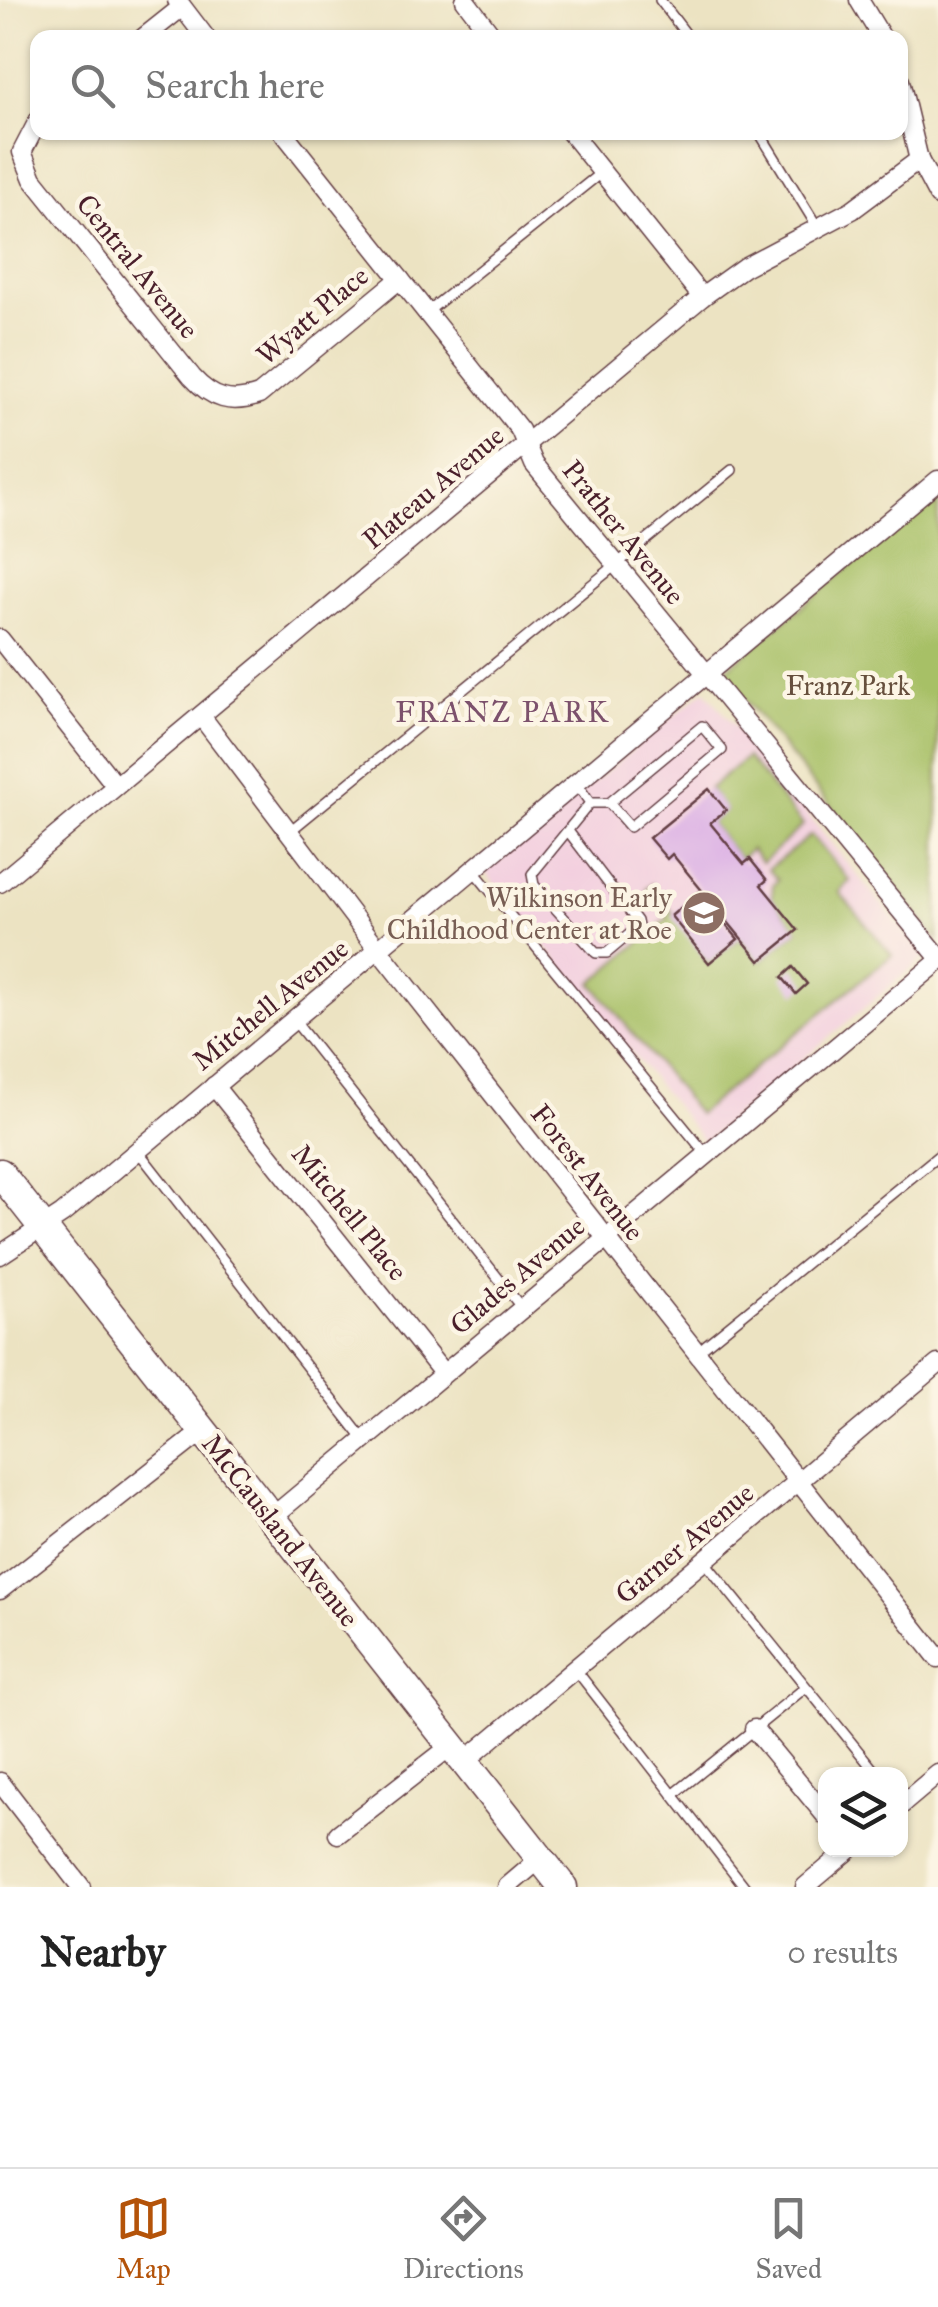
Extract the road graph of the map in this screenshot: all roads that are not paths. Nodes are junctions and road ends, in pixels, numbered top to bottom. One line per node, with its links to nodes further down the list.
1 (464, 0): 7 (street)
2 (660, 0): 8 (lane)
3 (860, 0): 9 (street)
4 (179, 4): 5 (street); 6 (street)
5 (151, 30)
6 (200, 30)
7 (488, 30)
8 (683, 30)
9 (877, 30)
10 (908, 116): 15 (street)
11 (30, 136): 22 (street, Central Avenue)
12 (288, 140): 19 (street, Prather Avenue)
13 (576, 140): 16 (street)
14 (764, 140): 18 (lane)
15 (918, 160): 17 (street); 18 (street, Plateau Avenue)
16 (602, 172): 20 (street); 21 (lane)
17 (938, 196)
18 (818, 230): 20 (street, Plateau Avenue)
19 (400, 278): 21 (street, Prather Avenue); 22 (street, Wyatt Place)
20 (702, 297): 23 (street, Plateau Avenue)
21 (427, 312): 23 (street, Prather Avenue)
22 (259, 395)
23 (526, 445): 26 (street, Prather Avenue); 29 (street, Plateau Avenue)
24 (732, 470): 26 (lane)
25 (938, 480): 28 (street, Mitchell Avenue)
26 (614, 564): 28 (street, Prather Avenue); 35 (lane)
27 (0, 640): 31 (street)
28 (706, 676): 30 (street, Mitchell Avenue); 39 (street, Prather Avenue)
29 (201, 716): 31 (street, Plateau Avenue); 35 (street, Forest Avenue)
30 (577, 784): 32 (lane); 36 (street, Mitchell Avenue)
31 (116, 786): 37 (street, Plateau Avenue)
32 (590, 803): 33 (lane); 34 (lane)
33 (609, 804): 33 (lane)
34 (568, 831): 34 (lane)
35 (288, 833): 38 (street, Forest Avenue)
36 (473, 870): 38 (street, Mitchell Avenue); 43 (lane)
37 (0, 883)
38 (379, 950): 40 (street, Mitchell Avenue); 47 (street, Forest Avenue)
39 (938, 959): 43 (street, Glades Avenue)
40 (294, 1020): 41 (street, Mitchell Avenue); 49 (lane)
41 (214, 1086): 42 (street, Mitchell Avenue); 52 (street, Mitchell Place)
42 (137, 1150): 46 (street, Mitchell Avenue); 54 (lane)
43 (706, 1154): 47 (street, Glades Avenue)
44 (938, 1156): 50 (lane)
45 (0, 1172): 46 (main road, McCausland Avenue)
46 (41, 1226): 48 (street, Mitchell Avenue); 53 (main road, McCausland Avenue)
47 (606, 1238): 49 (street, Glades Avenue); 50 (street, Forest Avenue)
48 (0, 1254)
49 (520, 1307): 52 (street, Glades Avenue)
50 (696, 1353): 55 (street, Forest Avenue)
51 (938, 1364): 55 (street, Garner Avenue)
52 (443, 1373): 54 (street, Glades Avenue)
53 (203, 1431): 56 (main road, McCausland Avenue); 58 (street)
54 (364, 1440): 56 (street, Glades Avenue)
55 (798, 1482): 57 (street, Garner Avenue); 59 (street, Forest Avenue)
56 (272, 1518): 63 (main road, McCausland Avenue)
57 (705, 1562): 60 (street, Garner Avenue); 61 (lane)
58 (0, 1590)
59 (938, 1658)
60 (576, 1670): 63 (street, Garner Avenue); 67 (lane)
61 (806, 1686): 62 (lane); 64 (lane)
62 (754, 1729): 67 (lane); 69 (street)
63 (458, 1754): 70 (street, Garner Avenue); 72 (main road, McCausland Avenue)
64 (871, 1767)
65 (938, 1774): 68 (street)
66 (0, 1782): 73 (street)
67 (673, 1795): 76 (lane)
68 (908, 1799)
69 (818, 1806)
70 (338, 1834)
71 (841, 1857): 77 (street)
72 (541, 1858): 74 (street); 75 (main road, McCausland Avenue)
73 (81, 1887)
74 (507, 1887)
75 (563, 1887)
76 (745, 1887)
77 (805, 1887)

